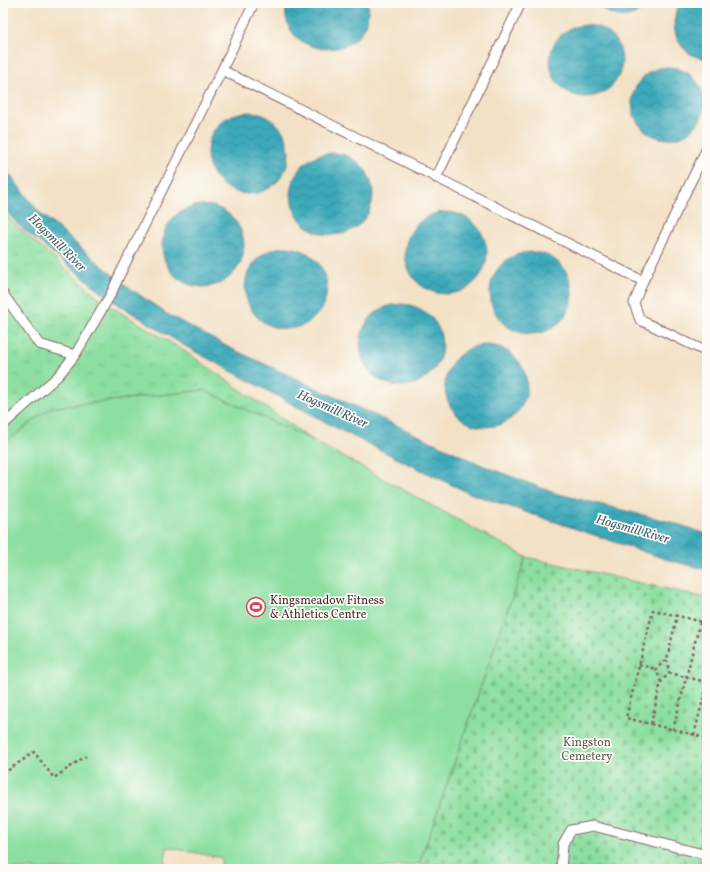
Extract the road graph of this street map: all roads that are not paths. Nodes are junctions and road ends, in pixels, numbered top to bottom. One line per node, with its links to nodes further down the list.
1 (254, 3): 3 (lane)
2 (521, 3): 5 (lane)
3 (222, 70): 5 (lane); 9 (lane)
4 (707, 148): 6 (lane)
5 (436, 178): 6 (lane)
6 (643, 281): 8 (lane)
7 (3, 294): 9 (lane)
8 (707, 352)
9 (75, 355): 10 (lane)
10 (3, 425)
11 (707, 855): 12 (lane)
12 (561, 869)

